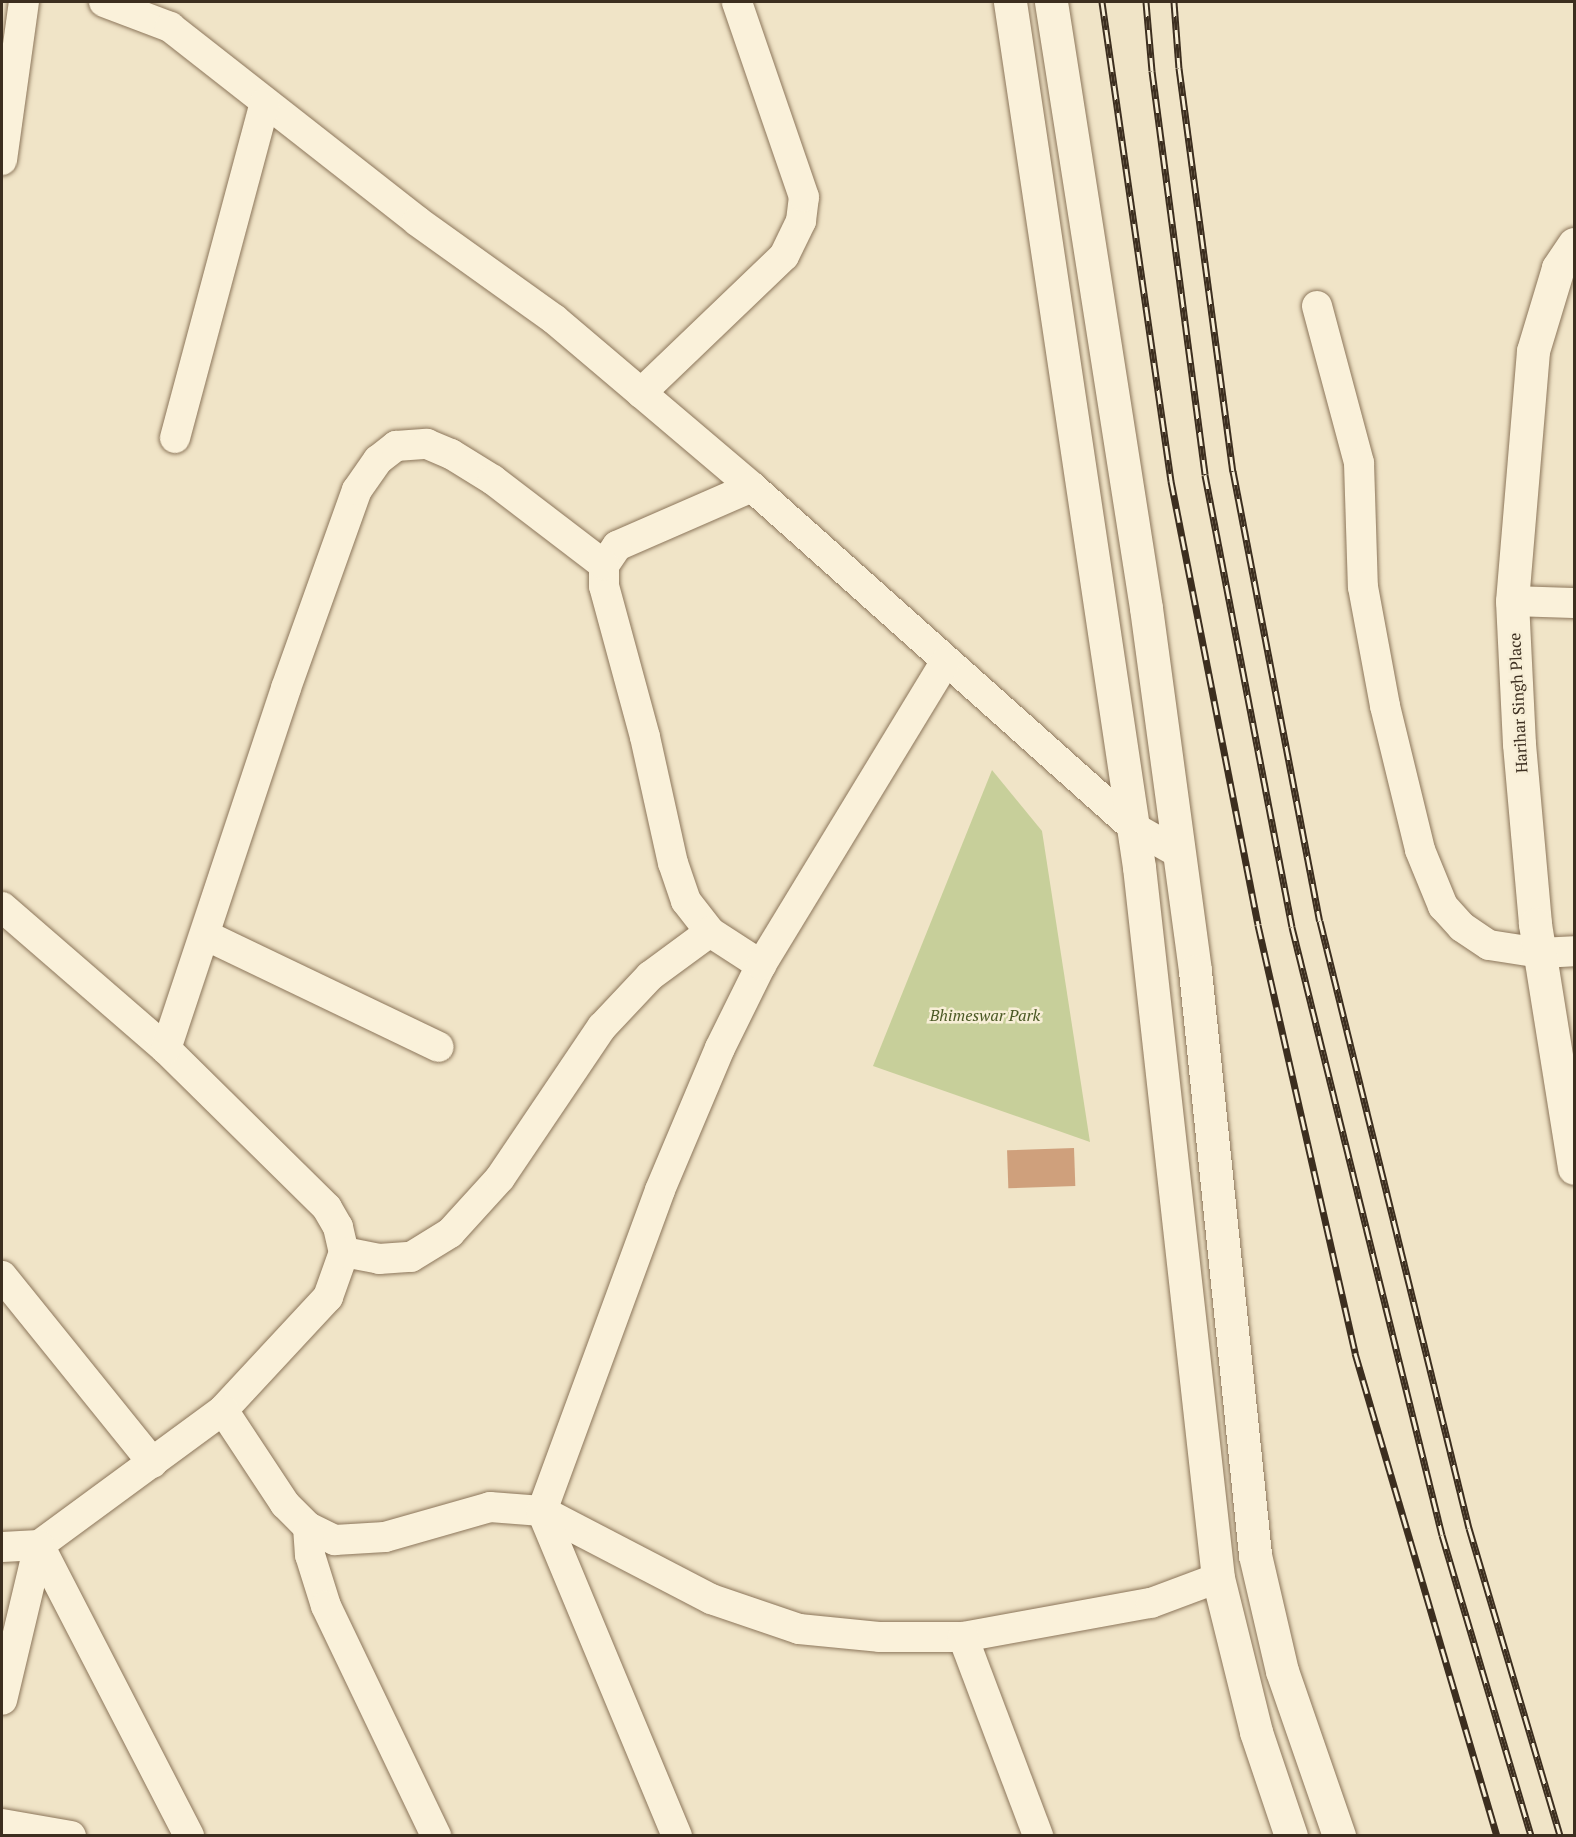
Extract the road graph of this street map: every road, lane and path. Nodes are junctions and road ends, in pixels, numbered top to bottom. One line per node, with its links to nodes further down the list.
1 (24, 2): 7 (street)
2 (104, 2): 6 (street)
3 (737, 2): 10 (street)
4 (1010, 2): 17 (street)
5 (1051, 2): 18 (street)
6 (265, 103): 10 (street); 11 (street)
7 (2, 160)
8 (1575, 244): 14 (street, Harihar Singh Place)
9 (1317, 306): 23 (street)
10 (641, 393): 12 (street)
11 (175, 438)
12 (752, 487): 13 (street); 16 (street)
13 (604, 565): 20 (street); 21 (street)
14 (1512, 601): 15 (street); 23 (street, Harihar Singh Place)
15 (1575, 603)
16 (945, 662): 17 (street); 24 (street)
17 (1132, 827): 18 (street); 36 (street)
18 (1179, 853): 46 (street)
19 (2, 907): 26 (street)
20 (710, 932): 24 (street); 28 (street)
21 (205, 935): 25 (street); 26 (street)
22 (1575, 951): 23 (street)
23 (1540, 953): 27 (street, Harihar Singh Place)
24 (761, 965): 32 (street)
25 (439, 1047)
26 (166, 1049): 28 (street)
27 (1575, 1168)
28 (344, 1252): 30 (street)
29 (2, 1276): 31 (street)
30 (222, 1410): 31 (street); 33 (street)
31 (153, 1463): 34 (street)
32 (542, 1510): 33 (street); 37 (street); 43 (street)
33 (308, 1527): 42 (street)
34 (39, 1545): 35 (street); 38 (street); 41 (street)
35 (2, 1547)
36 (1218, 1578): 37 (street); 45 (street)
37 (963, 1637): 44 (street)
38 (2, 1700)
39 (2, 1824): 40 (street)
40 (71, 1836)
41 (189, 1836)
42 (436, 1836)
43 (677, 1836)
44 (1038, 1836)
45 (1291, 1836)
46 (1338, 1836)

